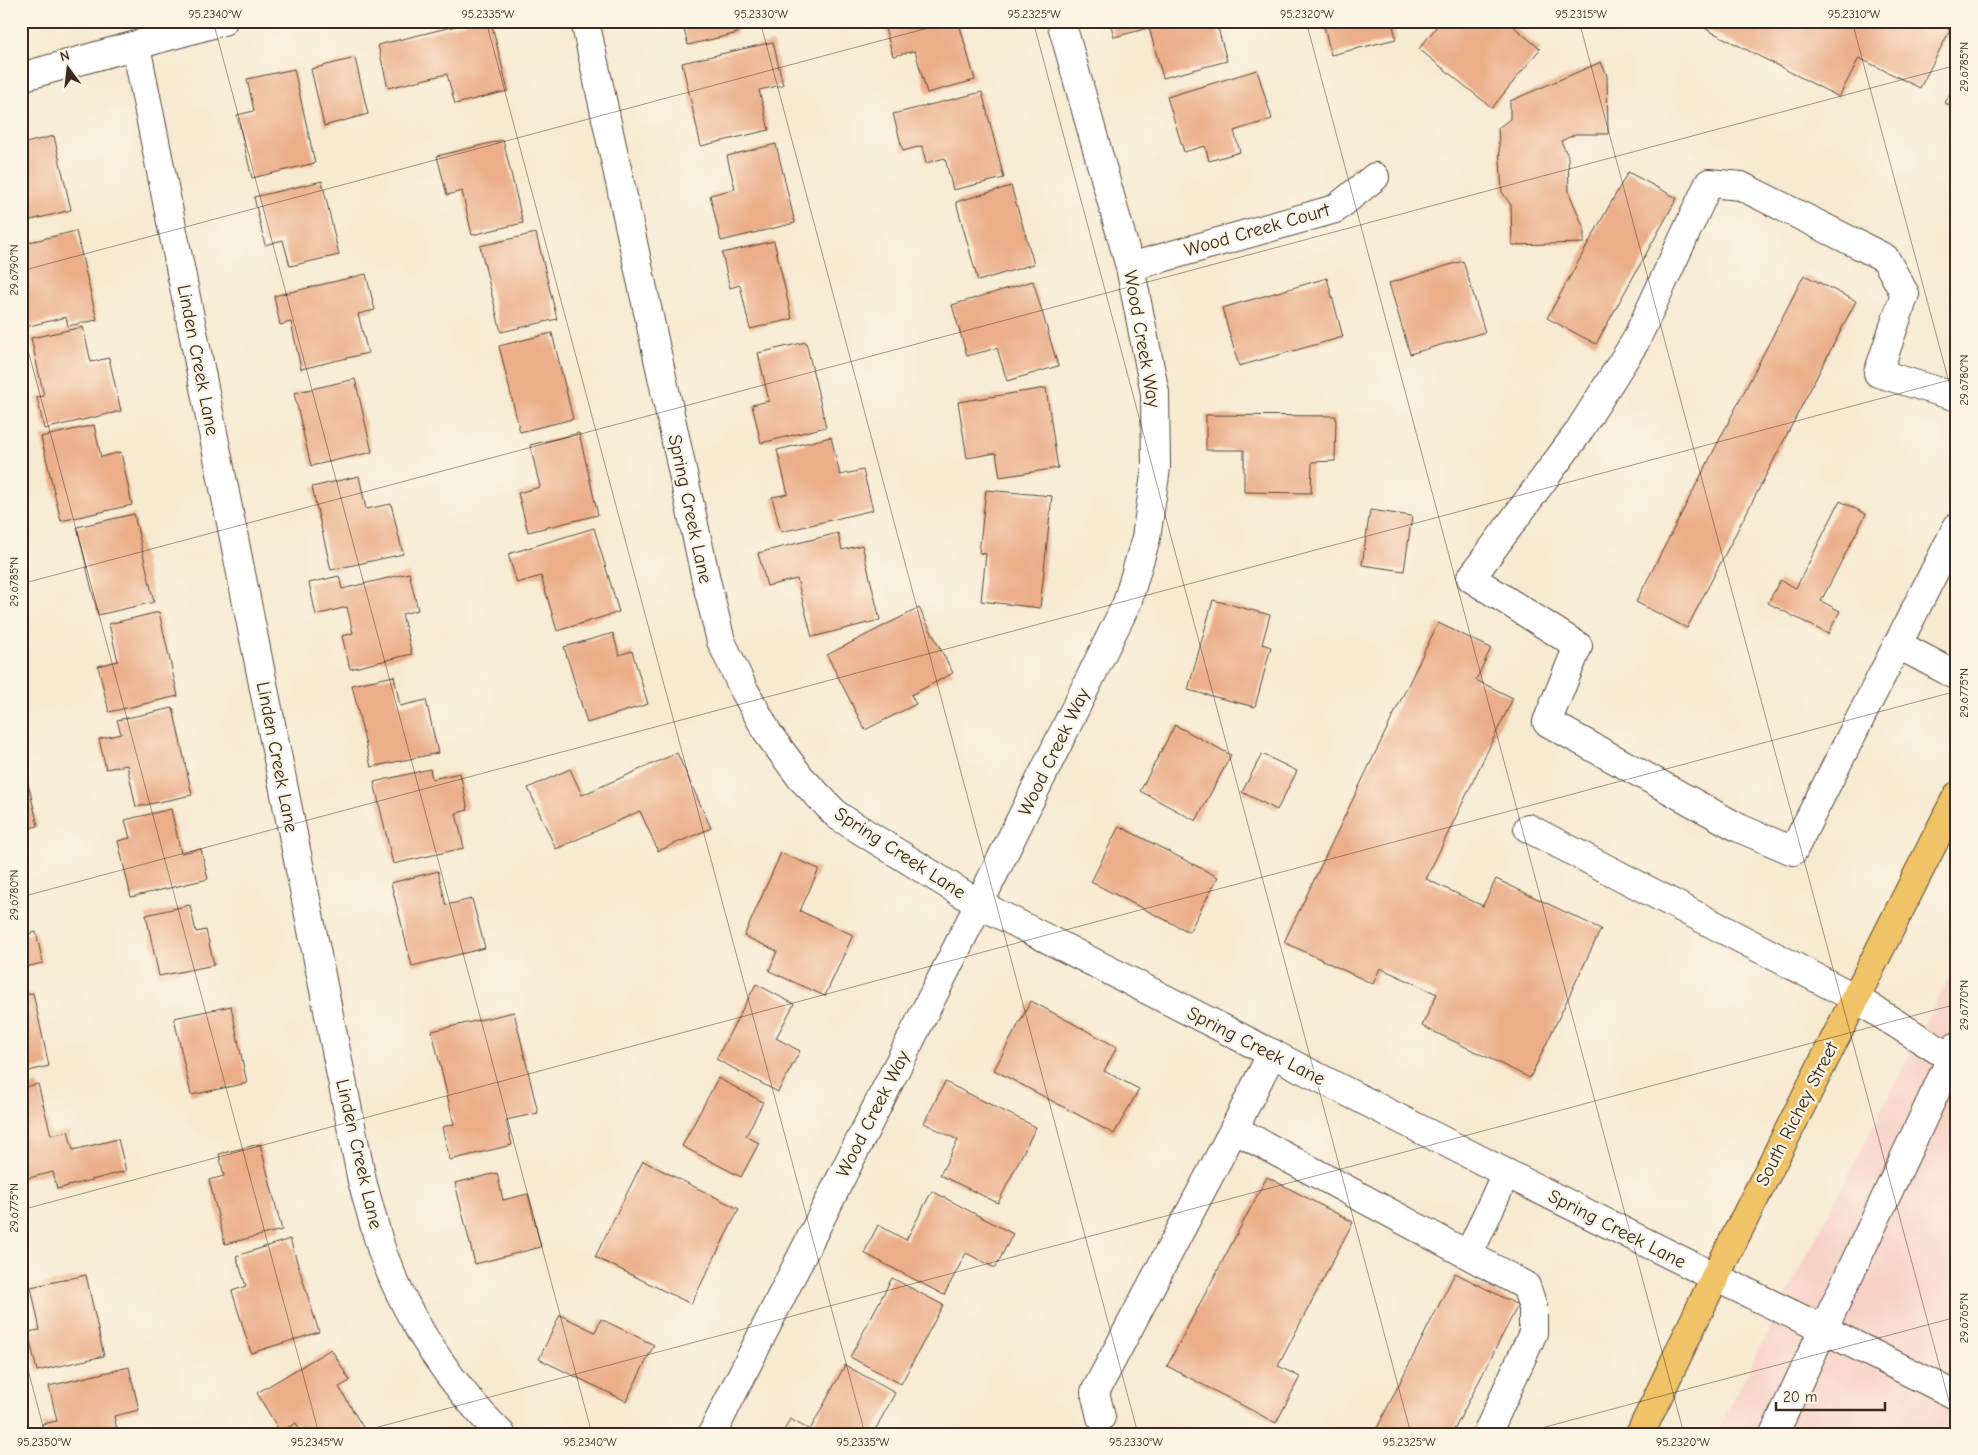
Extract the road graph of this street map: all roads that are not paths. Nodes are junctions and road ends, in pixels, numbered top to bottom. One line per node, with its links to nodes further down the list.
1 (223, 21): 4 (street)
2 (585, 21): 14 (street, Spring Creek Lane)
3 (1062, 21): 7 (street, Wood Creek Way)
4 (136, 46): 5 (street); 25 (street, Linden Creek Lane)
5 (21, 77)
6 (1375, 178): 7 (street, Wood Creek Court)
7 (1130, 267): 14 (street, Wood Creek Way)
8 (1957, 397): 10 (street)
9 (1957, 527): 10 (street)
10 (1898, 645): 11 (street)
11 (1957, 676)
12 (1957, 796): 15 (main road, South Richey Street)
13 (1528, 828): 15 (street)
14 (979, 904): 16 (street, Spring Creek Lane); 26 (street, Wood Creek Way)
15 (1855, 998): 17 (street); 21 (main road, South Richey Street)
16 (1272, 1054): 18 (street); 19 (street, Spring Creek Lane)
17 (1955, 1056): 22 (street)
18 (1234, 1129): 20 (street); 24 (street)
19 (1506, 1173): 20 (street); 21 (street, Spring Creek Lane)
20 (1469, 1254): 27 (street)
21 (1715, 1277): 22 (street, Spring Creek Lane); 28 (main road, South Richey Street)
22 (1823, 1328): 23 (street, Spring Creek Lane); 29 (street)
23 (1957, 1396)
24 (1101, 1417)
25 (501, 1434)
26 (712, 1434)
27 (1487, 1434)
28 (1640, 1434)
29 (1774, 1434)

